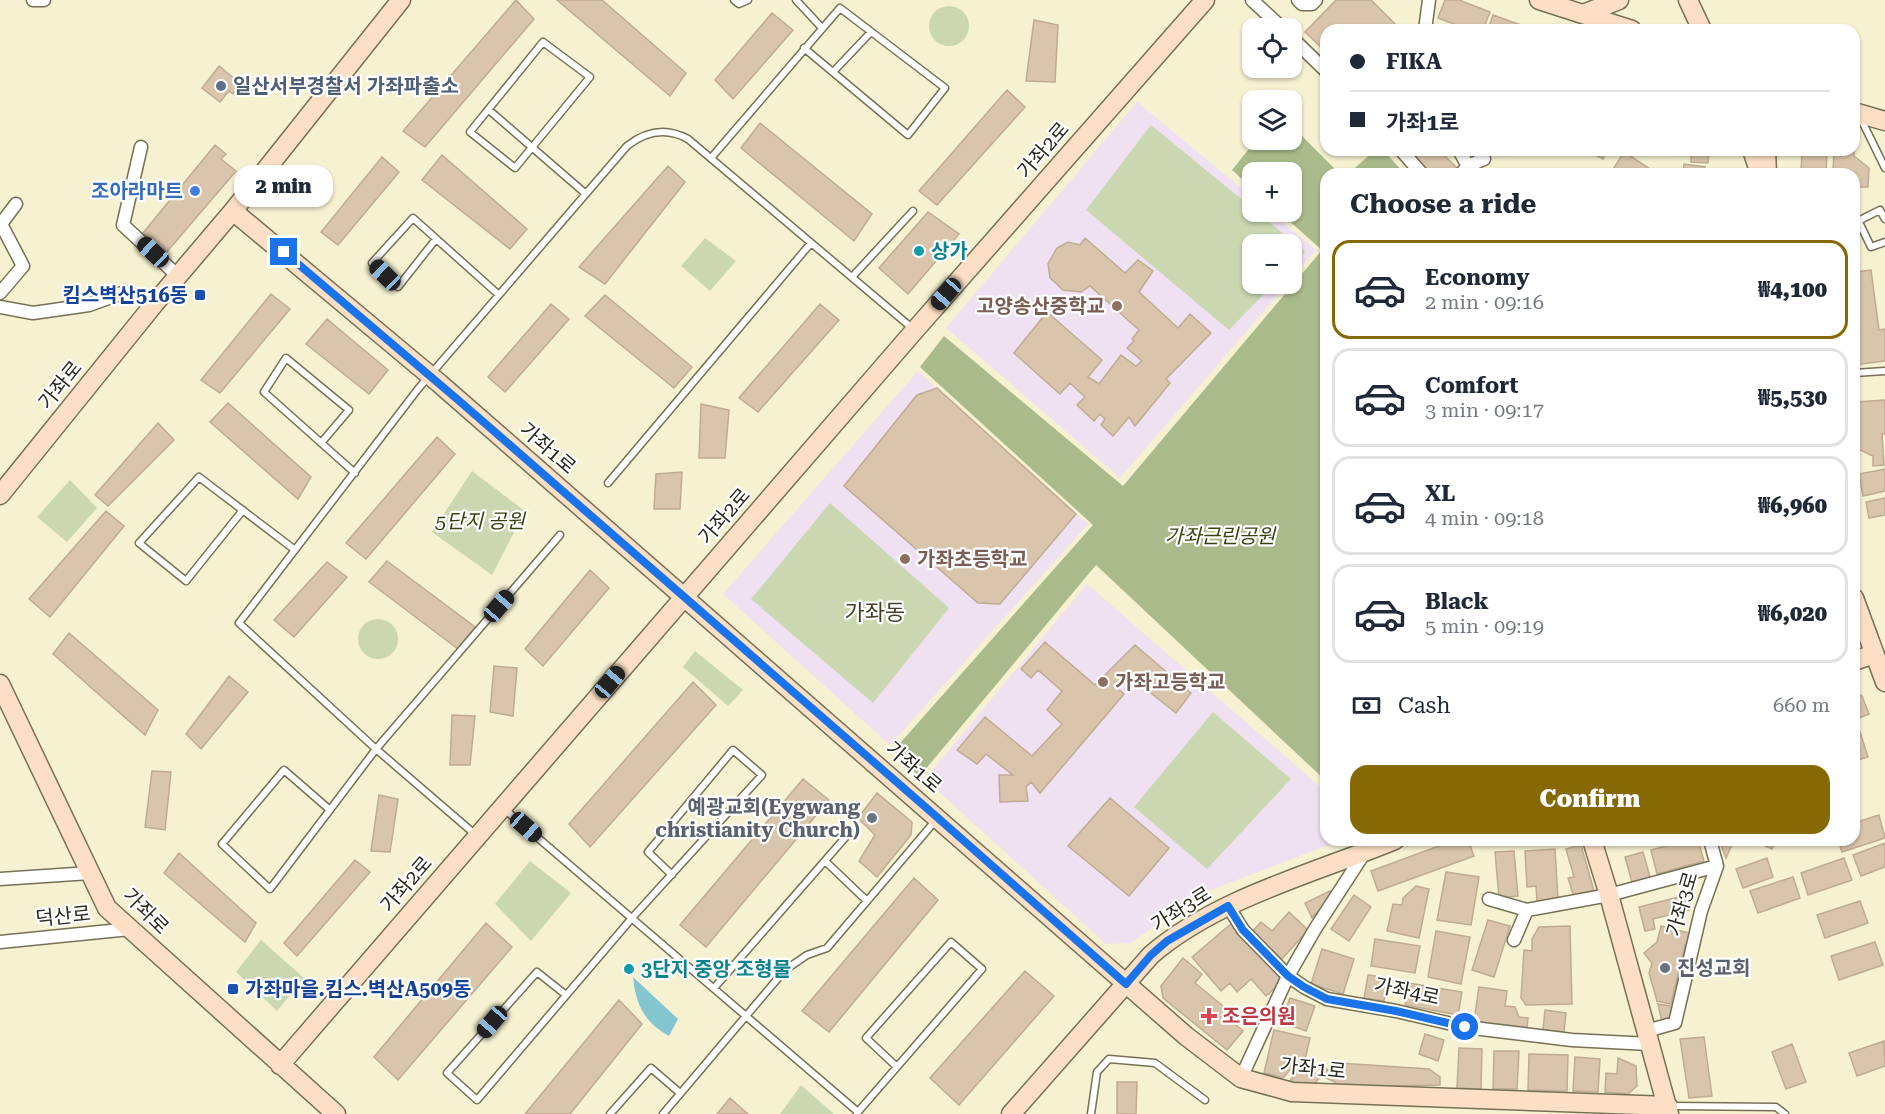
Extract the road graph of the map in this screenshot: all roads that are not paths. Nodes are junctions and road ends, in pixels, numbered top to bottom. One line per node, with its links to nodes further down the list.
1 (33, 0): 2 (street)
2 (44, 0)
3 (400, 0): 40 (street, 가좌로)
4 (734, 0): 5 (lane)
5 (748, 0)
6 (796, 0): 20 (lane)
7 (1205, 0): 54 (street, 가좌2로)
8 (1252, 0): 16 (street)
9 (1298, 0): 10 (street)
10 (1317, 0)
11 (1539, 0): 15 (street)
12 (1619, 0): 15 (street)
13 (1688, 0): 19 (street)
14 (1426, 1): 17 (street)
15 (1583, 14): 18 (street)
16 (1271, 18)
17 (1425, 24)
18 (1614, 24)
19 (1699, 24)
20 (822, 28): 21 (lane); 22 (lane)
21 (871, 32): 25 (lane); 25 (lane)
22 (804, 48): 25 (lane); 33 (lane)
23 (1302, 48): 24 (street)
24 (1320, 65)
25 (833, 72)
26 (489, 110): 31 (lane); 31 (lane); 31 (lane)
27 (1860, 114): 29 (street)
28 (1860, 121): 37 (lane)
29 (1885, 121)
30 (141, 147): 48 (street)
31 (532, 147): 38 (lane)
32 (1406, 156): 35 (street)
33 (711, 158): 38 (lane); 47 (lane)
34 (1484, 159): 36 (street)
35 (1417, 168)
36 (1468, 168)
37 (1885, 168)
38 (586, 194): 51 (lane)
39 (16, 204): 50 (street)
40 (233, 211): 48 (street, 가좌로); 57 (street, 가좌1로)
41 (913, 211): 49 (lane)
42 (1885, 219): 43 (lane)
43 (1860, 220)
44 (1860, 226): 46 (lane)
45 (436, 239): 45 (lane); 51 (lane)
46 (1885, 242)
47 (811, 243): 49 (lane); 60 (lane)
48 (179, 277): 52 (street, 가좌로)
49 (852, 277): 54 (lane)
50 (0, 293)
51 (499, 295): 57 (lane)
52 (154, 303): 53 (street); 61 (street, 가좌로)
53 (0, 307)
54 (915, 330): 65 (street, 가좌2로)
55 (1885, 371): 56 (lane)
56 (1860, 373)
57 (430, 376): 59 (lane); 65 (street, 가좌1로)
58 (321, 443): 58 (lane); 59 (lane)
59 (355, 473): 64 (lane)
60 (608, 483)
61 (0, 495)
62 (243, 510): 62 (lane); 64 (lane)
63 (560, 535): 71 (lane)
64 (295, 550): 71 (lane)
65 (684, 597): 72 (street, 가좌2로); 74 (street, 가좌1로)
66 (1860, 615): 67 (street)
67 (1874, 654): 68 (street); 69 (street)
68 (1860, 659)
69 (1885, 682)
70 (0, 684): 83 (street, 가좌로)
71 (376, 749): 73 (lane); 76 (lane)
72 (503, 808): 76 (street, 가좌2로); 91 (lane)
73 (330, 810): 73 (lane)
74 (938, 818): 88 (lane); 96 (street, 가좌1로)
75 (850, 832): 81 (lane)
76 (477, 837): 101 (street, 가좌2로)
77 (1380, 846): 80 (street, 가좌3로)
78 (1594, 846): 86 (street)
79 (1712, 846): 82 (street, 가좌3로)
80 (1365, 852): 89 (street, 가좌3로); 95 (street)
81 (825, 861): 88 (lane); 97 (lane)
82 (1717, 866): 86 (street); 100 (street, 가좌3로)
83 (90, 873): 85 (street); 92 (street, 가좌로)
84 (672, 875): 84 (lane); 91 (lane)
85 (0, 879)
86 (1609, 895): 90 (street); 100 (street)
87 (1489, 899): 90 (street)
88 (867, 902): 99 (lane)
89 (1228, 906): 95 (street, 가좌4로); 96 (street, 가좌3로)
90 (1527, 910): 93 (street)
91 (632, 918): 97 (lane); 98 (lane)
92 (130, 929): 94 (street, 덕산로); 101 (street, 가좌로)
93 (1514, 939)
94 (0, 942)
95 (1288, 976): 100 (street, 가좌4로); 103 (street)
96 (1126, 984): 103 (street, 가좌1로); 111 (street, 가좌3로)
97 (714, 988): 99 (lane)
98 (566, 995): 98 (lane)
99 (746, 1016): 104 (lane); 107 (lane)
100 (1648, 1037): 106 (street)
101 (280, 1065): 108 (street, 가좌로)
102 (897, 1067): 102 (lane); 107 (lane)
103 (1241, 1078): 106 (street, 가좌1로)
104 (681, 1093): 109 (lane); 110 (lane)
105 (1205, 1100): 112 (lane)
106 (1668, 1110): 113 (lane)
107 (857, 1113)
108 (336, 1114)
109 (610, 1114)
110 (663, 1114)
111 (1011, 1114)
112 (1091, 1114)
113 (1785, 1114)

